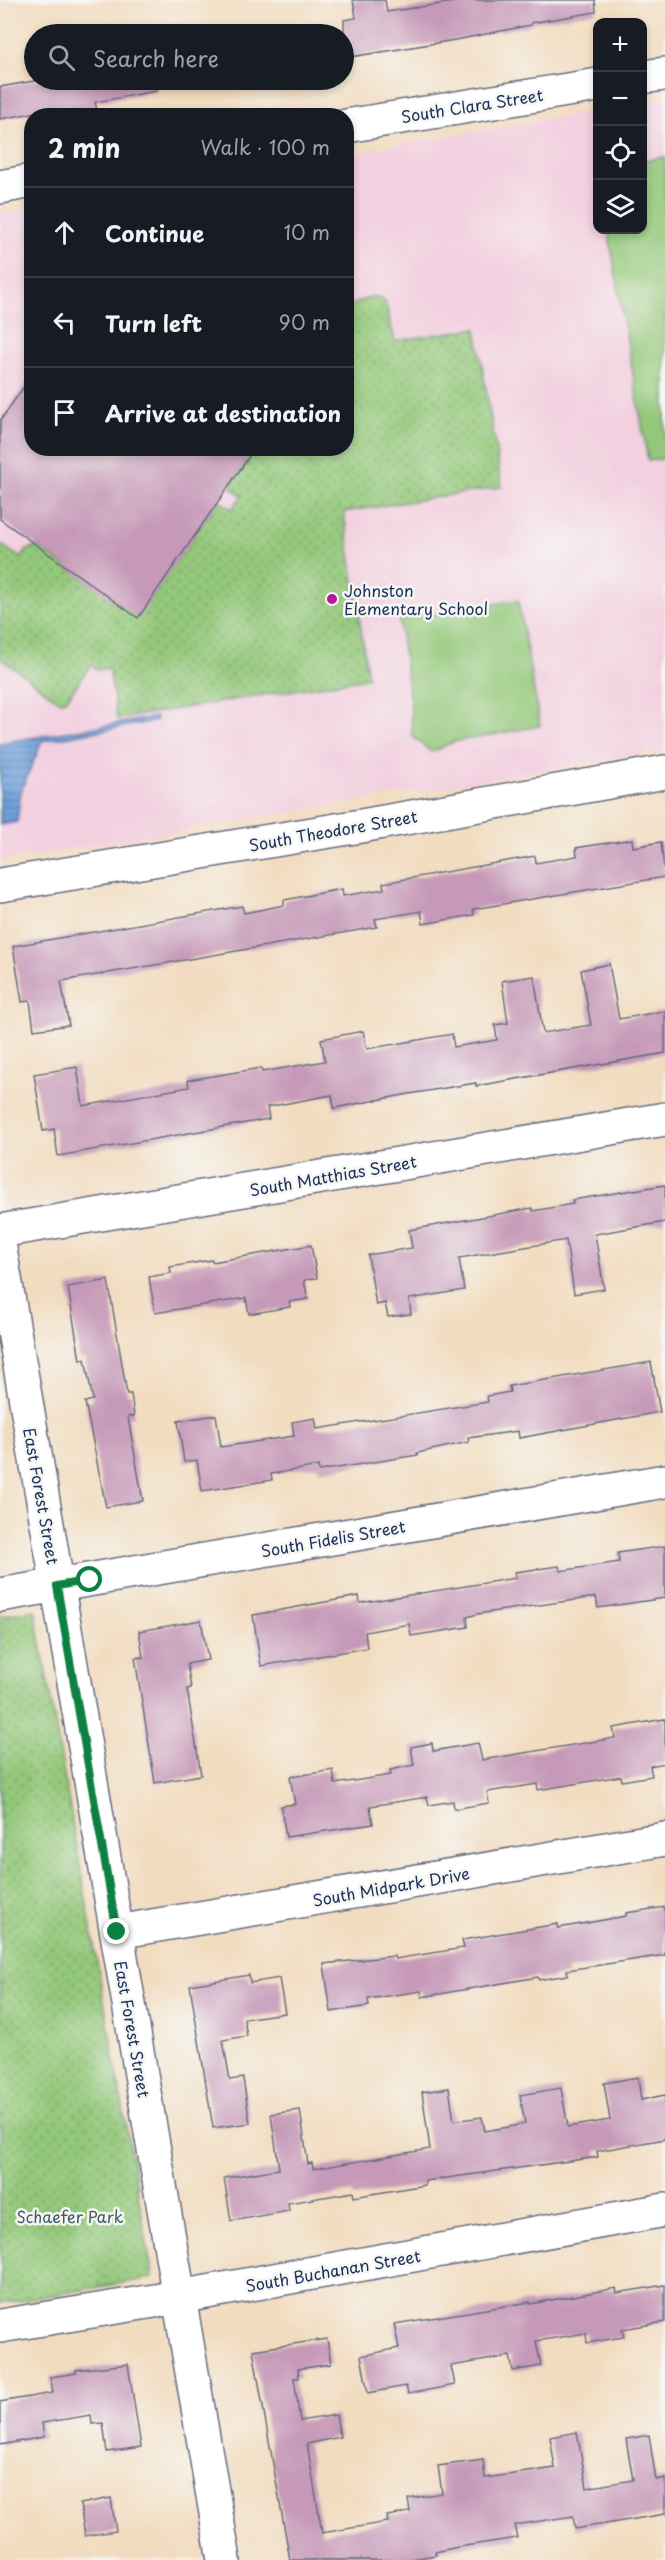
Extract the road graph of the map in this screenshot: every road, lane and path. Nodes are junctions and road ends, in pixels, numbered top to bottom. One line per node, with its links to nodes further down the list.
1 (665, 74): 2 (street)
2 (647, 76)
3 (593, 86): 4 (street, South Clara Street)
4 (354, 125)
5 (24, 182): 6 (street)
6 (0, 187)
7 (665, 772): 8 (street, South Theodore Street)
8 (0, 885)
9 (665, 1119): 10 (street, South Matthias Street)
10 (0, 1231)
11 (0, 1249): 13 (street, East Forest Street)
12 (665, 1481): 13 (street, South Fidelis Street)
13 (57, 1586): 14 (street, South Fidelis Street); 16 (street, East Forest Street)
14 (0, 1595)
15 (665, 1839): 16 (street, South Midpark Drive)
16 (117, 1932): 18 (street, East Forest Street)
17 (665, 2210): 18 (street, South Buchanan Street)
18 (179, 2297): 19 (street, South Buchanan Street); 20 (street, East Forest Street)
19 (0, 2326)
20 (224, 2560)

